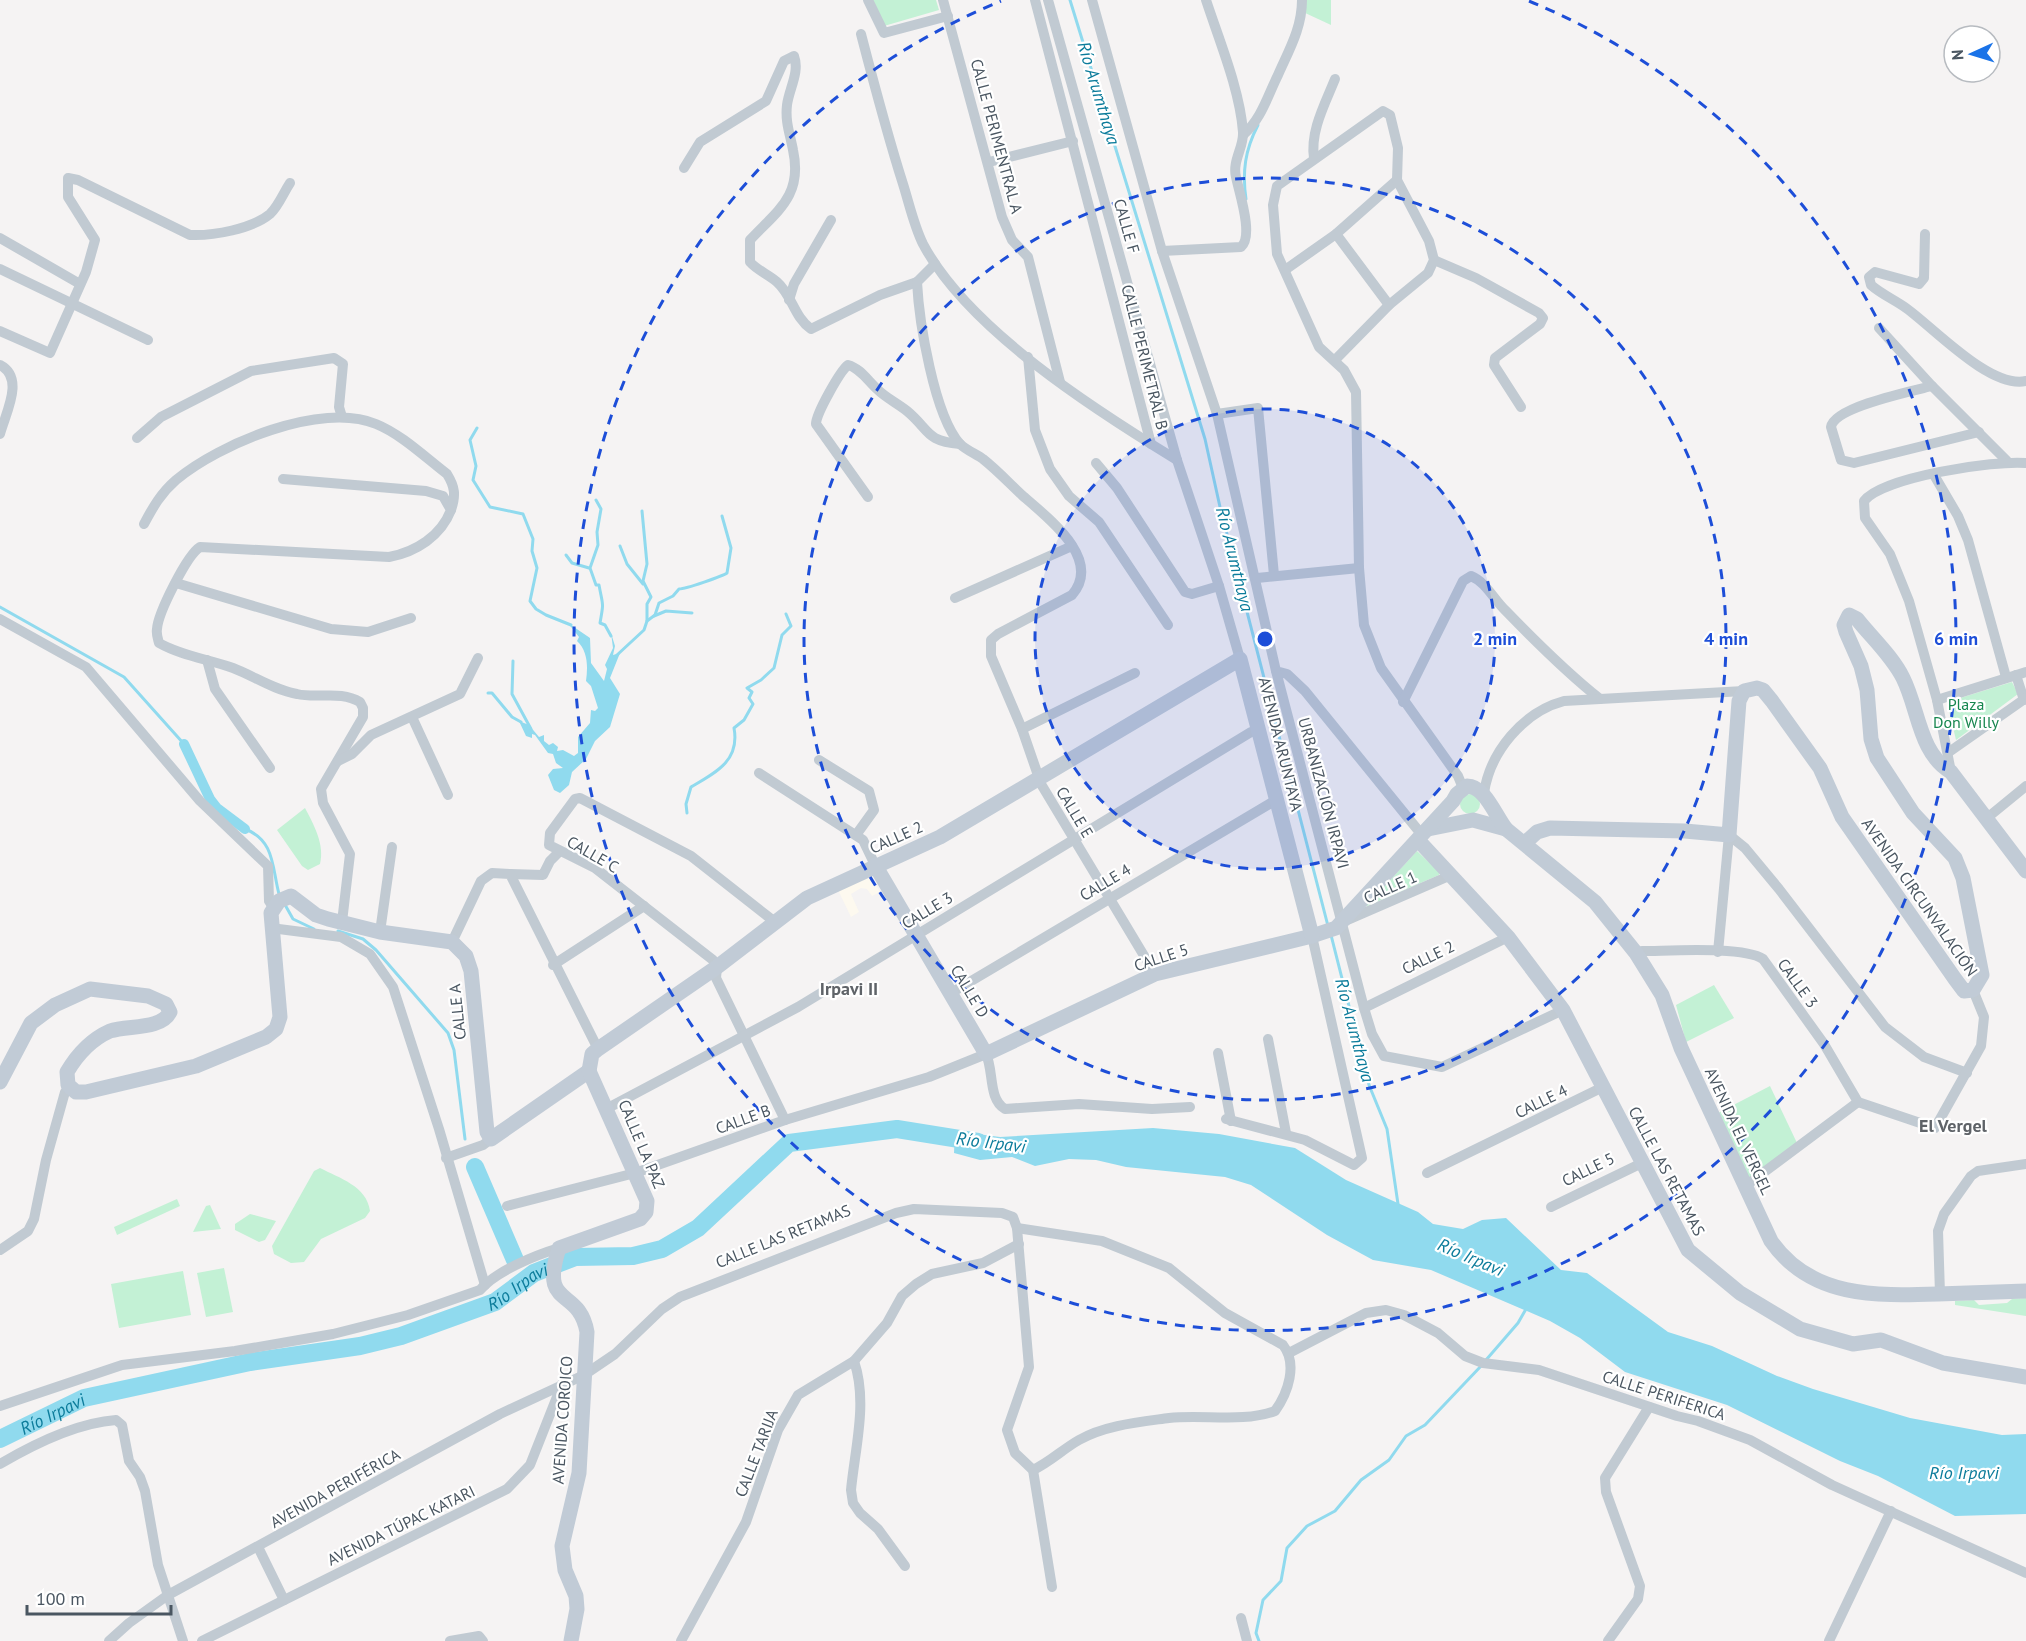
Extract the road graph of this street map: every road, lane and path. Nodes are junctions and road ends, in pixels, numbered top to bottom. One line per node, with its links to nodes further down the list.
1 (868, 0): 8 (street)
2 (943, 0): 8 (street, CALLE PERIMENTRAL A)
3 (1035, 0): 12 (street, CALLE PERIMETRAL B)
4 (1048, 0): 49 (street, CALLE F)
5 (1092, 0): 22 (street, URBANIZACIÓN IRPAVI)
6 (1206, 0): 11 (street)
7 (1302, 0): 11 (street)
8 (948, 16): 14 (street, CALLE PERIMENTRAL A)
9 (861, 34): 24 (street)
10 (1335, 79): 13 (street)
11 (1244, 135): 22 (street)
12 (1074, 141): 14 (street); 48 (street, CALLE PERIMETRAL B)
13 (1314, 158): 16 (street); 26 (street)
14 (989, 162): 39 (street, CALLE PERIMENTRAL A)
15 (684, 168): 29 (street)
16 (1397, 180): 19 (street); 23 (street)
17 (290, 183): 28 (street)
18 (831, 220): 29 (street)
19 (1336, 234): 26 (street); 31 (street)
20 (1925, 234): 38 (street)
21 (0, 238): 28 (street)
22 (1162, 251): 42 (street, URBANIZACIÓN IRPAVI)
23 (1434, 260): 31 (street); 41 (street)
24 (935, 264): 27 (street); 35 (street)
25 (0, 269): 30 (street)
26 (1285, 270): 36 (street)
27 (917, 282): 29 (street); 47 (street)
28 (80, 284): 30 (street)
29 (789, 300)
30 (72, 302): 33 (street); 34 (street)
31 (1389, 305): 36 (street)
32 (1879, 328): 40 (street)
33 (0, 331)
34 (148, 340)
35 (1028, 357): 39 (street); 67 (street)
36 (1334, 361): 59 (street)
37 (0, 365): 45 (street)
38 (2026, 381)
39 (1060, 382): 48 (street)
40 (1932, 386): 44 (street); 44 (street)
41 (1521, 407)
42 (1217, 414): 60 (street); 61 (street, URBANIZACIÓN IRPAVI)
43 (342, 417): 46 (street); 56 (street); 57 (street)
44 (1979, 432): 50 (street)
45 (0, 434)
46 (137, 438)
47 (960, 444): 55 (street); 58 (street)
48 (1151, 444): 49 (street)
49 (1177, 460): 63 (street, AVENIDA ARUNTAYA)
50 (2007, 461): 52 (street); 53 (street)
51 (1096, 463): 63 (street)
52 (2026, 463)
53 (1934, 475): 73 (street); 77 (street)
54 (283, 479): 56 (street)
55 (868, 497)
56 (451, 510): 62 (street)
57 (144, 524)
58 (1072, 546): 64 (street); 80 (street, CALLE E)
59 (1359, 567): 60 (street); 78 (street)
60 (1274, 575): 61 (street)
61 (1257, 578): 71 (street, URBANIZACIÓN IRPAVI)
62 (176, 583): 65 (street); 70 (street)
63 (1219, 586): 69 (street, AVENIDA ARUNTAYA)
64 (955, 598)
65 (411, 618)
66 (0, 619): 110 (street)
67 (1168, 625)
68 (478, 658): 79 (street)
69 (1240, 659): 81 (street, AVENIDA ARUNTAYA); 88 (street, CALLE 2)
70 (207, 660): 84 (street); 85 (street)
71 (1276, 670): 99 (street); 115 (street, URBANIZACIÓN IRPAVI)
72 (1136, 673): 80 (street)
73 (2016, 675): 76 (street); 77 (street)
74 (1744, 691): 75 (street, AVENIDA CIRCUNVALACIÓN); 100 (street); 125 (street, AVENIDA CIRCUNVALACIÓN)
75 (1600, 699): 78 (street); 92 (street, AVENIDA CIRCUNVALACIÓN)
76 (2025, 699): 82 (street)
77 (1936, 700): 82 (street)
78 (1403, 702): 90 (street)
79 (412, 717): 84 (street); 91 (street)
80 (1022, 729): 88 (street, CALLE E)
81 (1258, 729): 93 (street, AVENIDA ARUNTAYA); 101 (street, CALLE 3)
82 (1949, 752): 86 (street)
83 (819, 760): 98 (street)
84 (338, 761): 112 (street)
85 (270, 768)
86 (1952, 772): 95 (street, AVENIDA CIRCUNVALACIÓN); 125 (street, AVENIDA CIRCUNVALACIÓN)
87 (759, 773): 98 (street, CALLE D)
88 (1039, 777): 101 (street, CALLE E); 105 (street, CALLE 2)
89 (2026, 786): 95 (street)
90 (1463, 788): 92 (street); 94 (street)
91 (448, 795)
92 (1485, 797): 96 (street); 97 (street)
93 (1276, 800): 109 (street, CALLE 4); 115 (street, AVENIDA ARUNTAYA)
94 (1453, 801): 96 (street); 99 (street)
95 (1987, 818): 106 (street, AVENIDA CIRCUNVALACIÓN)
96 (1469, 820): 97 (street); 99 (street)
97 (1506, 829): 102 (street, AVENIDA EL VERGEL)
98 (856, 835): 105 (street, CALLE D)
99 (1422, 835): 108 (street, CALLE LAS RETAMAS); 115 (street)
100 (1729, 835): 102 (street); 120 (street); 135 (street)
101 (1074, 838): 109 (street, CALLE E); 117 (street, CALLE 3)
102 (1526, 842): 121 (street, AVENIDA EL VERGEL)
103 (392, 848): 116 (street)
104 (559, 852): 107 (street); 111 (street, CALLE C); 113 (street, CALLE C)
105 (875, 865): 113 (street, CALLE 2); 117 (street, CALLE D)
106 (2026, 871)
107 (510, 874): 119 (street); 122 (street)
108 (1449, 876): 115 (street, CALLE 1); 118 (street, CALLE LAS RETAMAS)
109 (1109, 897): 124 (street, CALLE E); 126 (street, CALLE 4)
110 (280, 902): 112 (street); 114 (street)
111 (644, 906): 122 (street); 123 (street, CALLE C)
112 (342, 922): 116 (street)
113 (776, 922): 123 (street, CALLE 2)
114 (271, 928): 136 (street); 145 (street)
115 (1329, 930): 124 (street, CALLE 5); 127 (street); 143 (street)
116 (380, 932): 119 (street)
117 (915, 935): 126 (street, CALLE D); 129 (street, CALLE 3)
118 (1508, 937): 127 (street, CALLE 2); 128 (street, CALLE LAS RETAMAS)
119 (452, 942): 144 (street, CALLE A)
120 (1718, 952): 121 (street, CALLE 3); 139 (street, CALLE 3)
121 (1636, 953): 150 (street, AVENIDA EL VERGEL)
122 (553, 965): 131 (street)
123 (717, 967): 129 (street); 131 (street, CALLE 2)
124 (1155, 974): 133 (street, CALLE 5)
125 (1973, 990): 135 (street)
126 (951, 993): 133 (street, CALLE D)
127 (1364, 1008): 128 (street)
128 (1563, 1010): 137 (street, CALLE LAS RETAMAS)
129 (745, 1036): 141 (street, CALLE 3); 142 (street)
130 (1268, 1039): 143 (street)
131 (598, 1049): 134 (street)
132 (1218, 1053): 143 (street)
133 (986, 1054): 140 (street, CALLE D); 142 (street, CALLE B)
134 (589, 1071): 141 (street, CALLE LA PAZ); 144 (street)
135 (1967, 1073): 139 (street)
136 (0, 1082)
137 (1602, 1087): 146 (street, CALLE LAS RETAMAS); 149 (street, CALLE 4)
138 (65, 1092): 155 (street)
139 (1858, 1102): 150 (street)
140 (1190, 1107)
141 (608, 1108): 148 (street, CALLE LA PAZ)
142 (786, 1120): 148 (street, CALLE B)
143 (1286, 1134)
144 (491, 1139): 145 (street)
145 (446, 1158): 157 (street)
146 (1642, 1163): 152 (street, CALLE 5); 163 (street, CALLE LAS RETAMAS)
147 (2026, 1164): 159 (street)
148 (635, 1173): 151 (street, CALLE B); 156 (street, CALLE LA PAZ)
149 (1427, 1173)
150 (1744, 1187): 159 (street, AVENIDA EL VERGEL)
151 (507, 1206)
152 (1551, 1208)
153 (1017, 1228): 154 (street); 160 (street); 162 (street, CALLE LAS RETAMAS)
154 (1019, 1244): 161 (street, CALLE TARIJA); 168 (street)
155 (0, 1250)
156 (558, 1251): 157 (street); 162 (street, AVENIDA COROICO)
157 (485, 1285): 165 (street)
158 (2026, 1291): 159 (street, AVENIDA EL VERGEL)
159 (1940, 1294)
160 (1289, 1353): 166 (street, CALLE PERIFERICA); 168 (street)
161 (854, 1361): 171 (street); 183 (street, CALLE TARIJA)
162 (584, 1375): 164 (street, AVENIDA PERIFÉRICA); 182 (street, AVENIDA COROICO)
163 (2026, 1377)
164 (562, 1384): 170 (street, AVENIDA PERIFÉRICA); 175 (street, AVENIDA TÚPAC KATARI)
165 (0, 1406)
166 (1649, 1407): 169 (street, CALLE PERIFERICA); 185 (street)
167 (0, 1464): 174 (street)
168 (1033, 1470): 173 (street)
169 (1891, 1511): 172 (street, CALLE PERIFERICA); 186 (street)
170 (258, 1547): 174 (street, AVENIDA PERIFÉRICA); 175 (street)
171 (905, 1566)
172 (2026, 1573)
173 (1052, 1587)
174 (168, 1595): 177 (street, AVENIDA PERIFÉRICA); 178 (street)
175 (284, 1600): 179 (street, AVENIDA TÚPAC KATARI)
176 (1241, 1618): 184 (street)
177 (108, 1641)
178 (183, 1641)
179 (202, 1641)
180 (450, 1641): 181 (street)
181 (483, 1641)
182 (571, 1641)
183 (681, 1641)
184 (1247, 1641)
185 (1608, 1641)
186 (1829, 1641)

